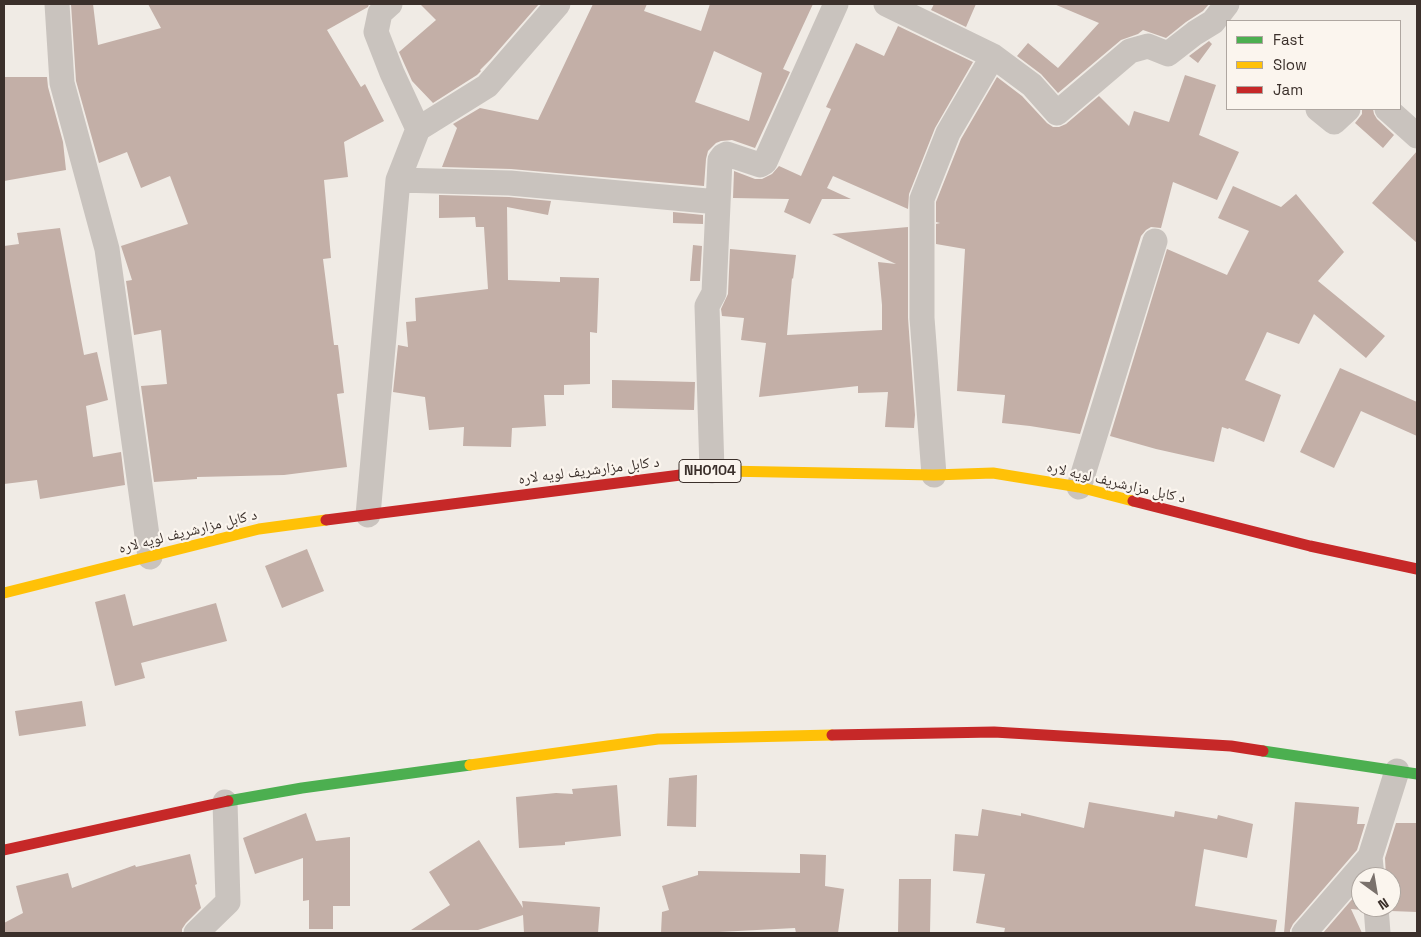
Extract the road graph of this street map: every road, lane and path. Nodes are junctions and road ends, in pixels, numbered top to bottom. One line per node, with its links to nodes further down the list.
1 (57, 4): 20 (street)
2 (390, 4): 11 (street)
3 (558, 4): 11 (street)
4 (836, 4): 14 (street)
5 (886, 4): 7 (street)
6 (1223, 20): 7 (street)
7 (993, 56): 17 (street)
8 (1319, 110): 9 (street)
9 (1347, 110)
10 (1387, 110): 12 (street)
11 (418, 129): 13 (street)
12 (1417, 136)
13 (398, 180): 14 (street); 19 (street)
14 (718, 202): 16 (street)
15 (1155, 241): 18 (street)
16 (712, 471): 17 (highway, د کابل مزارشریف لویه لاره / NH0104); 19 (highway, د کابل مزارشریف لویه لاره / NH0104)
17 (934, 475): 18 (highway, د کابل مزارشریف لویه لاره / NH0104)
18 (1079, 487): 21 (highway, د کابل مزارشریف لویه لاره / NH0104)
19 (368, 515): 20 (highway, د کابل مزارشریف لویه لاره / NH0104)
20 (150, 557): 22 (highway, د کابل مزارشریف لویه لاره / NH0104)
21 (1417, 569)
22 (4, 593)
23 (1407, 773): 24 (highway); 26 (street)
24 (225, 802): 25 (highway); 29 (street)
25 (4, 850)
26 (1371, 867)
27 (1351, 887): 30 (street)
28 (1377, 917): 31 (street)
29 (196, 933)
30 (1304, 933)
31 (1378, 933)

